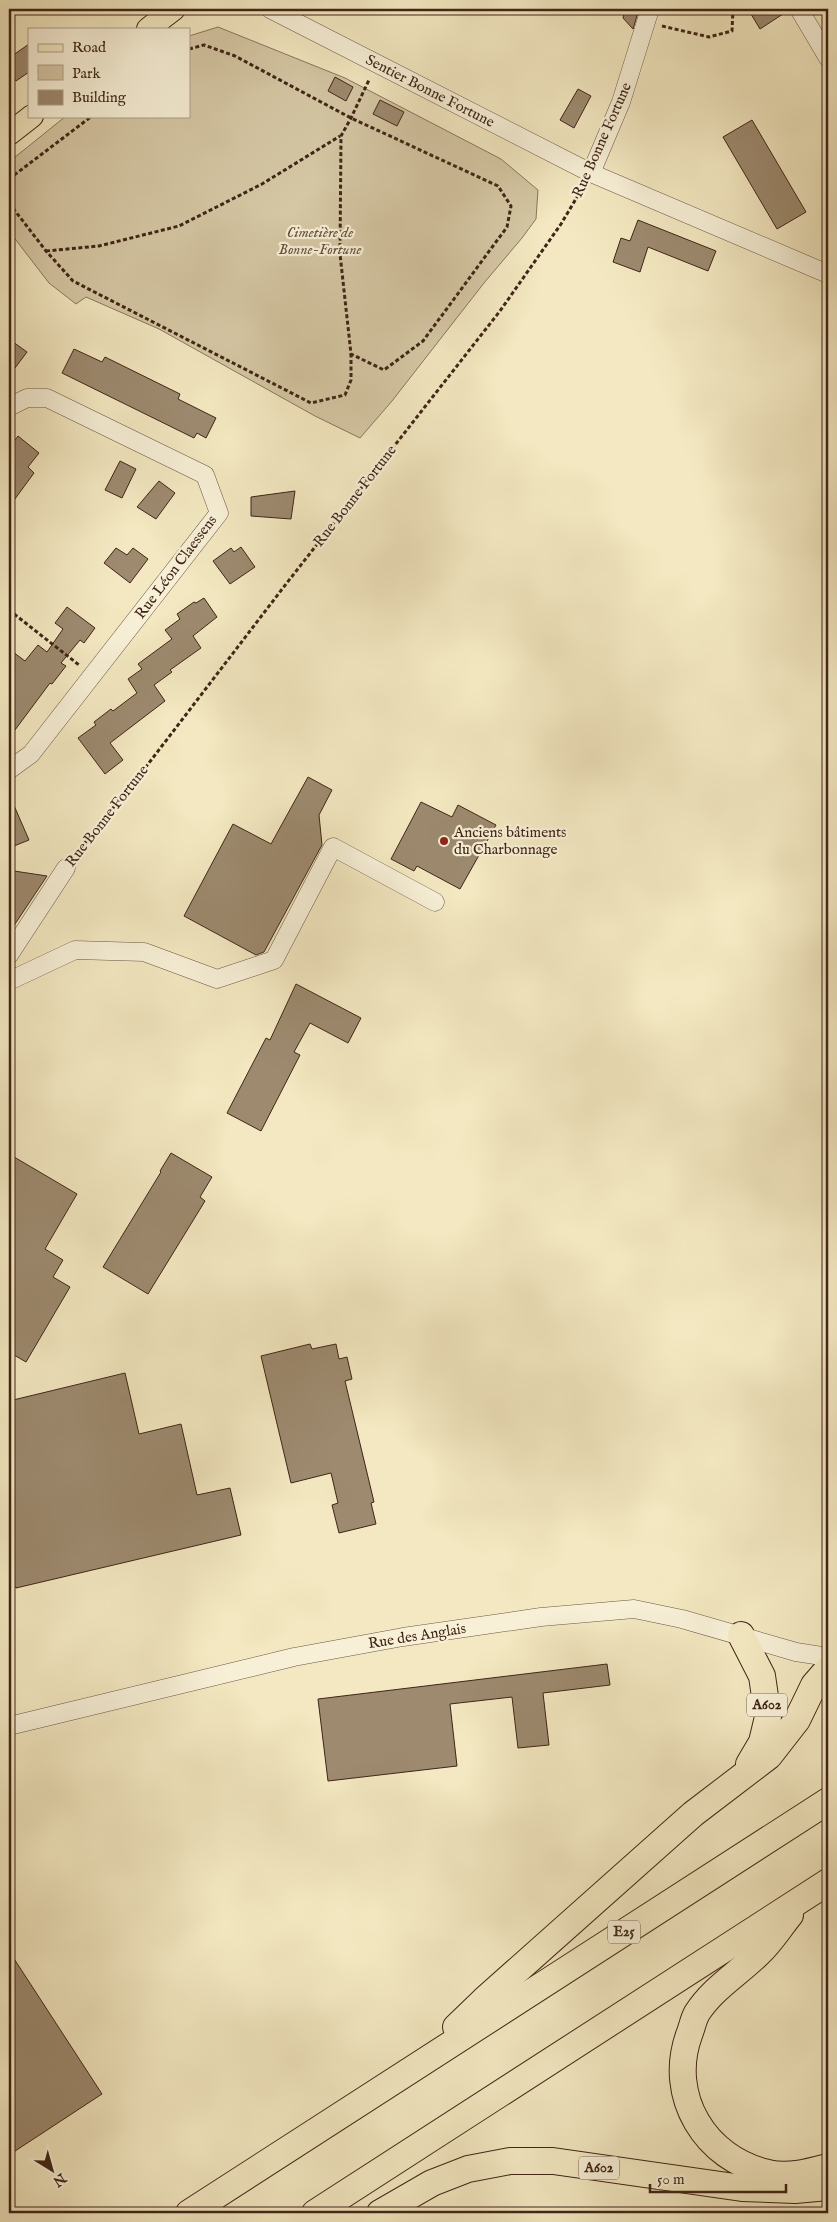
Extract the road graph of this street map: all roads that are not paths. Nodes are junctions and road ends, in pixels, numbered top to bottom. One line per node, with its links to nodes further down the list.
1 (174, 9): 5 (main road)
2 (270, 9): 9 (street, Sentier Bonne Fortune)
3 (799, 9): 6 (street)
4 (648, 15): 9 (street, Rue Bonne Fortune)
5 (149, 28)
6 (828, 58)
7 (29, 118): 8 (main road)
8 (9, 134)
9 (590, 173): 10 (street, Sentier Bonne Fortune)
10 (828, 274)
11 (9, 407): 12 (street, Rue Léon Claessens)
12 (9, 770)
13 (66, 868): 15 (street, Rue Bonne Fortune)
14 (435, 902): 16 (street)
15 (9, 955)
16 (9, 981)
17 (740, 1635): 18 (street, Rue des Anglais); 20 (street, Rue des Anglais); 21 (highway, A602)
18 (828, 1657)
19 (828, 1669): 21 (highway, A602)
20 (9, 1726)
21 (742, 1775): 25 (highway, A602)
22 (828, 1801): 25 (highway, E25)
23 (828, 1882): 24 (highway)
24 (804, 1897): 26 (highway); 28 (highway)
25 (420, 2063): 29 (highway, E25)
26 (828, 2167)
27 (828, 2187): 30 (highway, A602)
28 (318, 2212)
29 (189, 2213)
30 (380, 2213)

